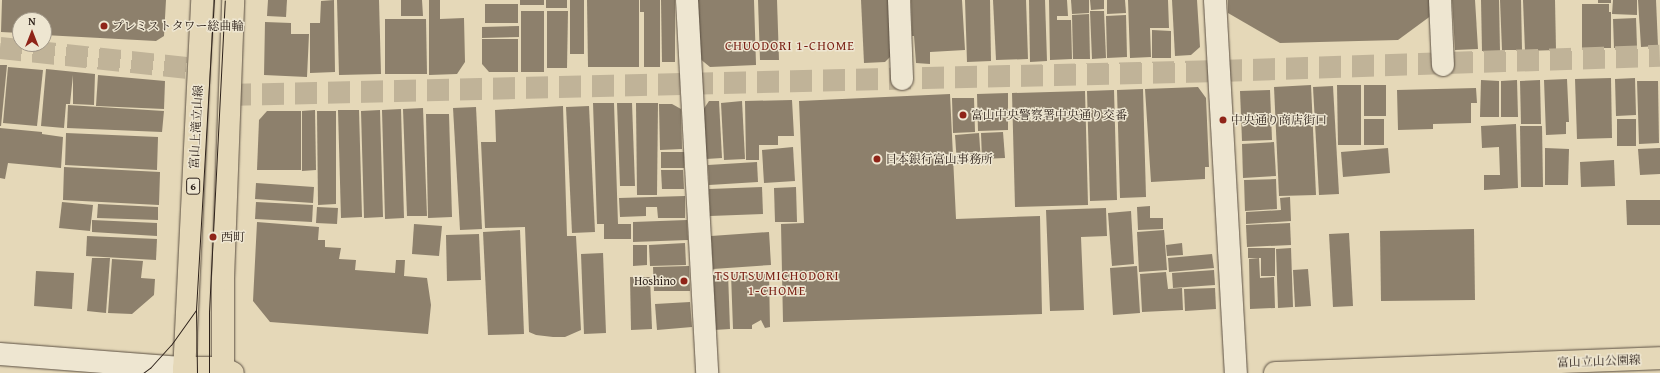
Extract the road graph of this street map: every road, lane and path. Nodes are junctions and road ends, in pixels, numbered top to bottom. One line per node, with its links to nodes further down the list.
1 (202, 0): 11 (main road, 富山上滝立山線 / 6)
2 (233, 0): 12 (main road)
3 (687, 0): 13 (street)
4 (900, 0): 8 (street)
5 (1215, 0): 14 (street)
6 (1440, 0): 7 (street)
7 (1443, 64)
8 (902, 79)
9 (0, 354): 11 (street)
10 (1660, 358): 15 (main road, 富山立山公園線)
11 (184, 370): 12 (main road)
12 (226, 371)
13 (707, 373)
14 (1236, 373)
15 (1275, 373)

